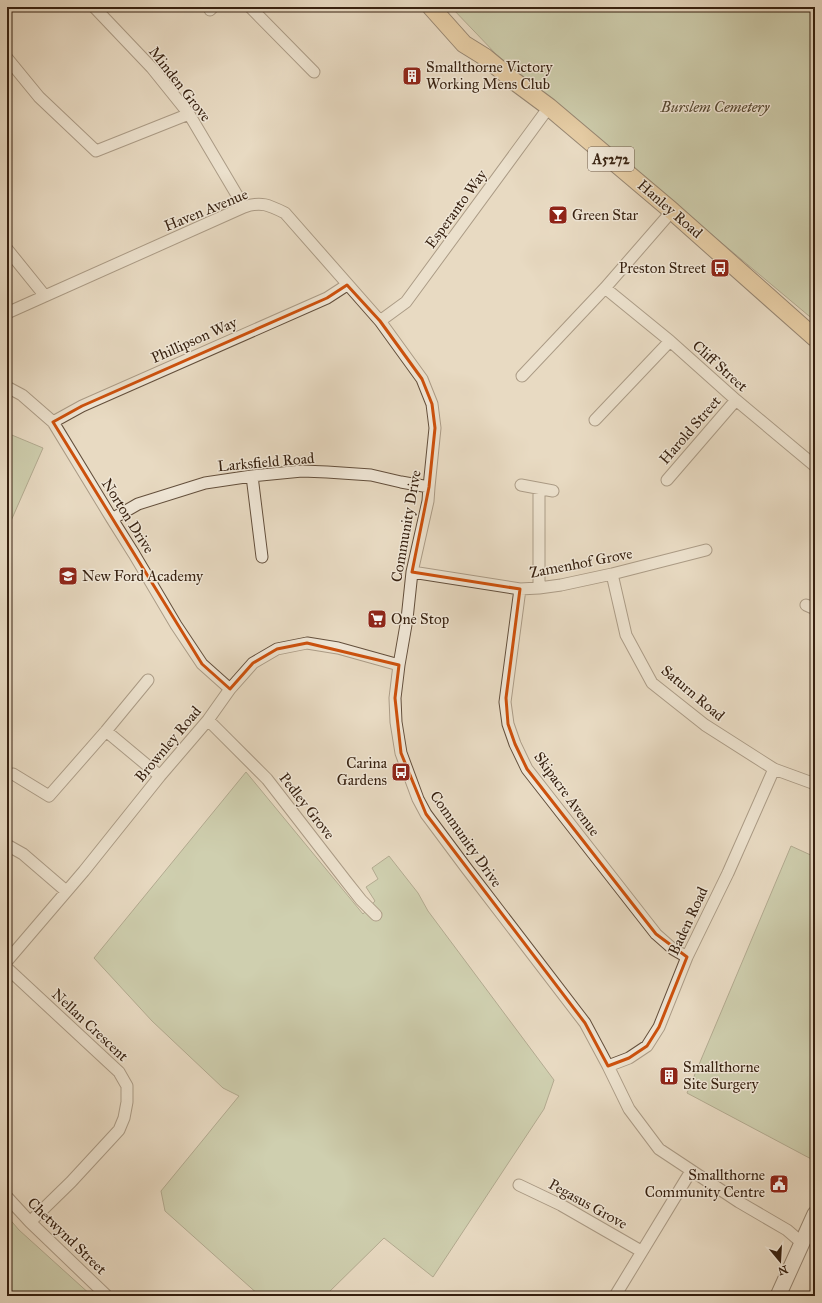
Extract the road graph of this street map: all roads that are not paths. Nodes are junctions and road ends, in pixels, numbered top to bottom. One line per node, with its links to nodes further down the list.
1 (94, 7): 7 (street, Minden Grove)
2 (250, 7): 5 (street)
3 (431, 7): 6 (main road, Hanley Road / A5272)
4 (7, 58): 7 (street)
5 (314, 72)
6 (549, 107): 9 (main road, Hanley Road / A5272); 15 (street, Esperanto Way)
7 (188, 114): 8 (street, Minden Grove)
8 (244, 207): 11 (street, Haven Avenue); 13 (street, Haven Avenue)
9 (672, 211): 12 (street); 16 (main road, Hanley Road / A5272)
10 (7, 249): 13 (street)
11 (347, 285): 15 (street, Haven Avenue); 22 (street, Phillipson Way)
12 (605, 288): 17 (street, Cliff Street); 18 (street)
13 (45, 296): 14 (street, Haven Avenue)
14 (7, 313)
15 (380, 321): 27 (street, Community Drive)
16 (815, 338)
17 (670, 341): 20 (street, Cliff Street); 21 (street)
18 (522, 376)
19 (7, 387): 22 (street, Norton Drive)
20 (736, 400): 23 (street, Cliff Street); 25 (street, Harold Street)
21 (595, 420)
22 (53, 422): 30 (street, Norton Drive)
23 (815, 466)
24 (252, 476): 27 (street, Larksfield Road); 30 (street, Larksfield Road); 32 (street)
25 (667, 480)
26 (521, 485): 28 (street)
27 (429, 487): 33 (street, Community Drive)
28 (539, 489): 29 (street); 35 (street)
29 (553, 491)
30 (112, 519): 39 (street, Norton Drive)
31 (706, 550): 34 (street, Zamenhof Grove)
32 (262, 557)
33 (412, 572): 36 (street, Zamenhof Grove); 37 (street, Community Drive)
34 (612, 574): 35 (street, Zamenhof Grove); 42 (street, Saturn Road)
35 (539, 588): 36 (street, Zamenhof Grove)
36 (520, 589): 49 (street, Skipacre Avenue)
37 (399, 665): 39 (street, Brownley Road); 52 (street, Community Drive)
38 (148, 680): 41 (street)
39 (230, 689): 40 (street, Brownley Road)
40 (208, 720): 44 (street, Brownley Road); 48 (street, Pedley Grove)
41 (106, 731): 43 (street); 44 (street)
42 (774, 769): 45 (street, Saturn Road); 49 (street, Baden Road)
43 (13, 774)
44 (160, 776): 47 (street, Brownley Road)
45 (815, 784)
46 (7, 845): 47 (street)
47 (66, 891): 50 (street, Brownley Road)
48 (376, 915)
49 (687, 957): 52 (street, Baden Road)
50 (7, 961)
51 (7, 968): 57 (street, Nellan Crescent)
52 (608, 1066): 53 (street, Community Drive)
53 (691, 1171): 58 (street, Community Drive); 59 (street)
54 (519, 1185): 59 (street, Pegasus Grove)
55 (7, 1197): 57 (street, Chetwynd Street)
56 (815, 1214): 58 (main road)
57 (30, 1222): 60 (street, Chetwynd Street)
58 (801, 1242): 62 (main road)
59 (641, 1251): 61 (street)
60 (107, 1296)
61 (615, 1296)
62 (778, 1296)

